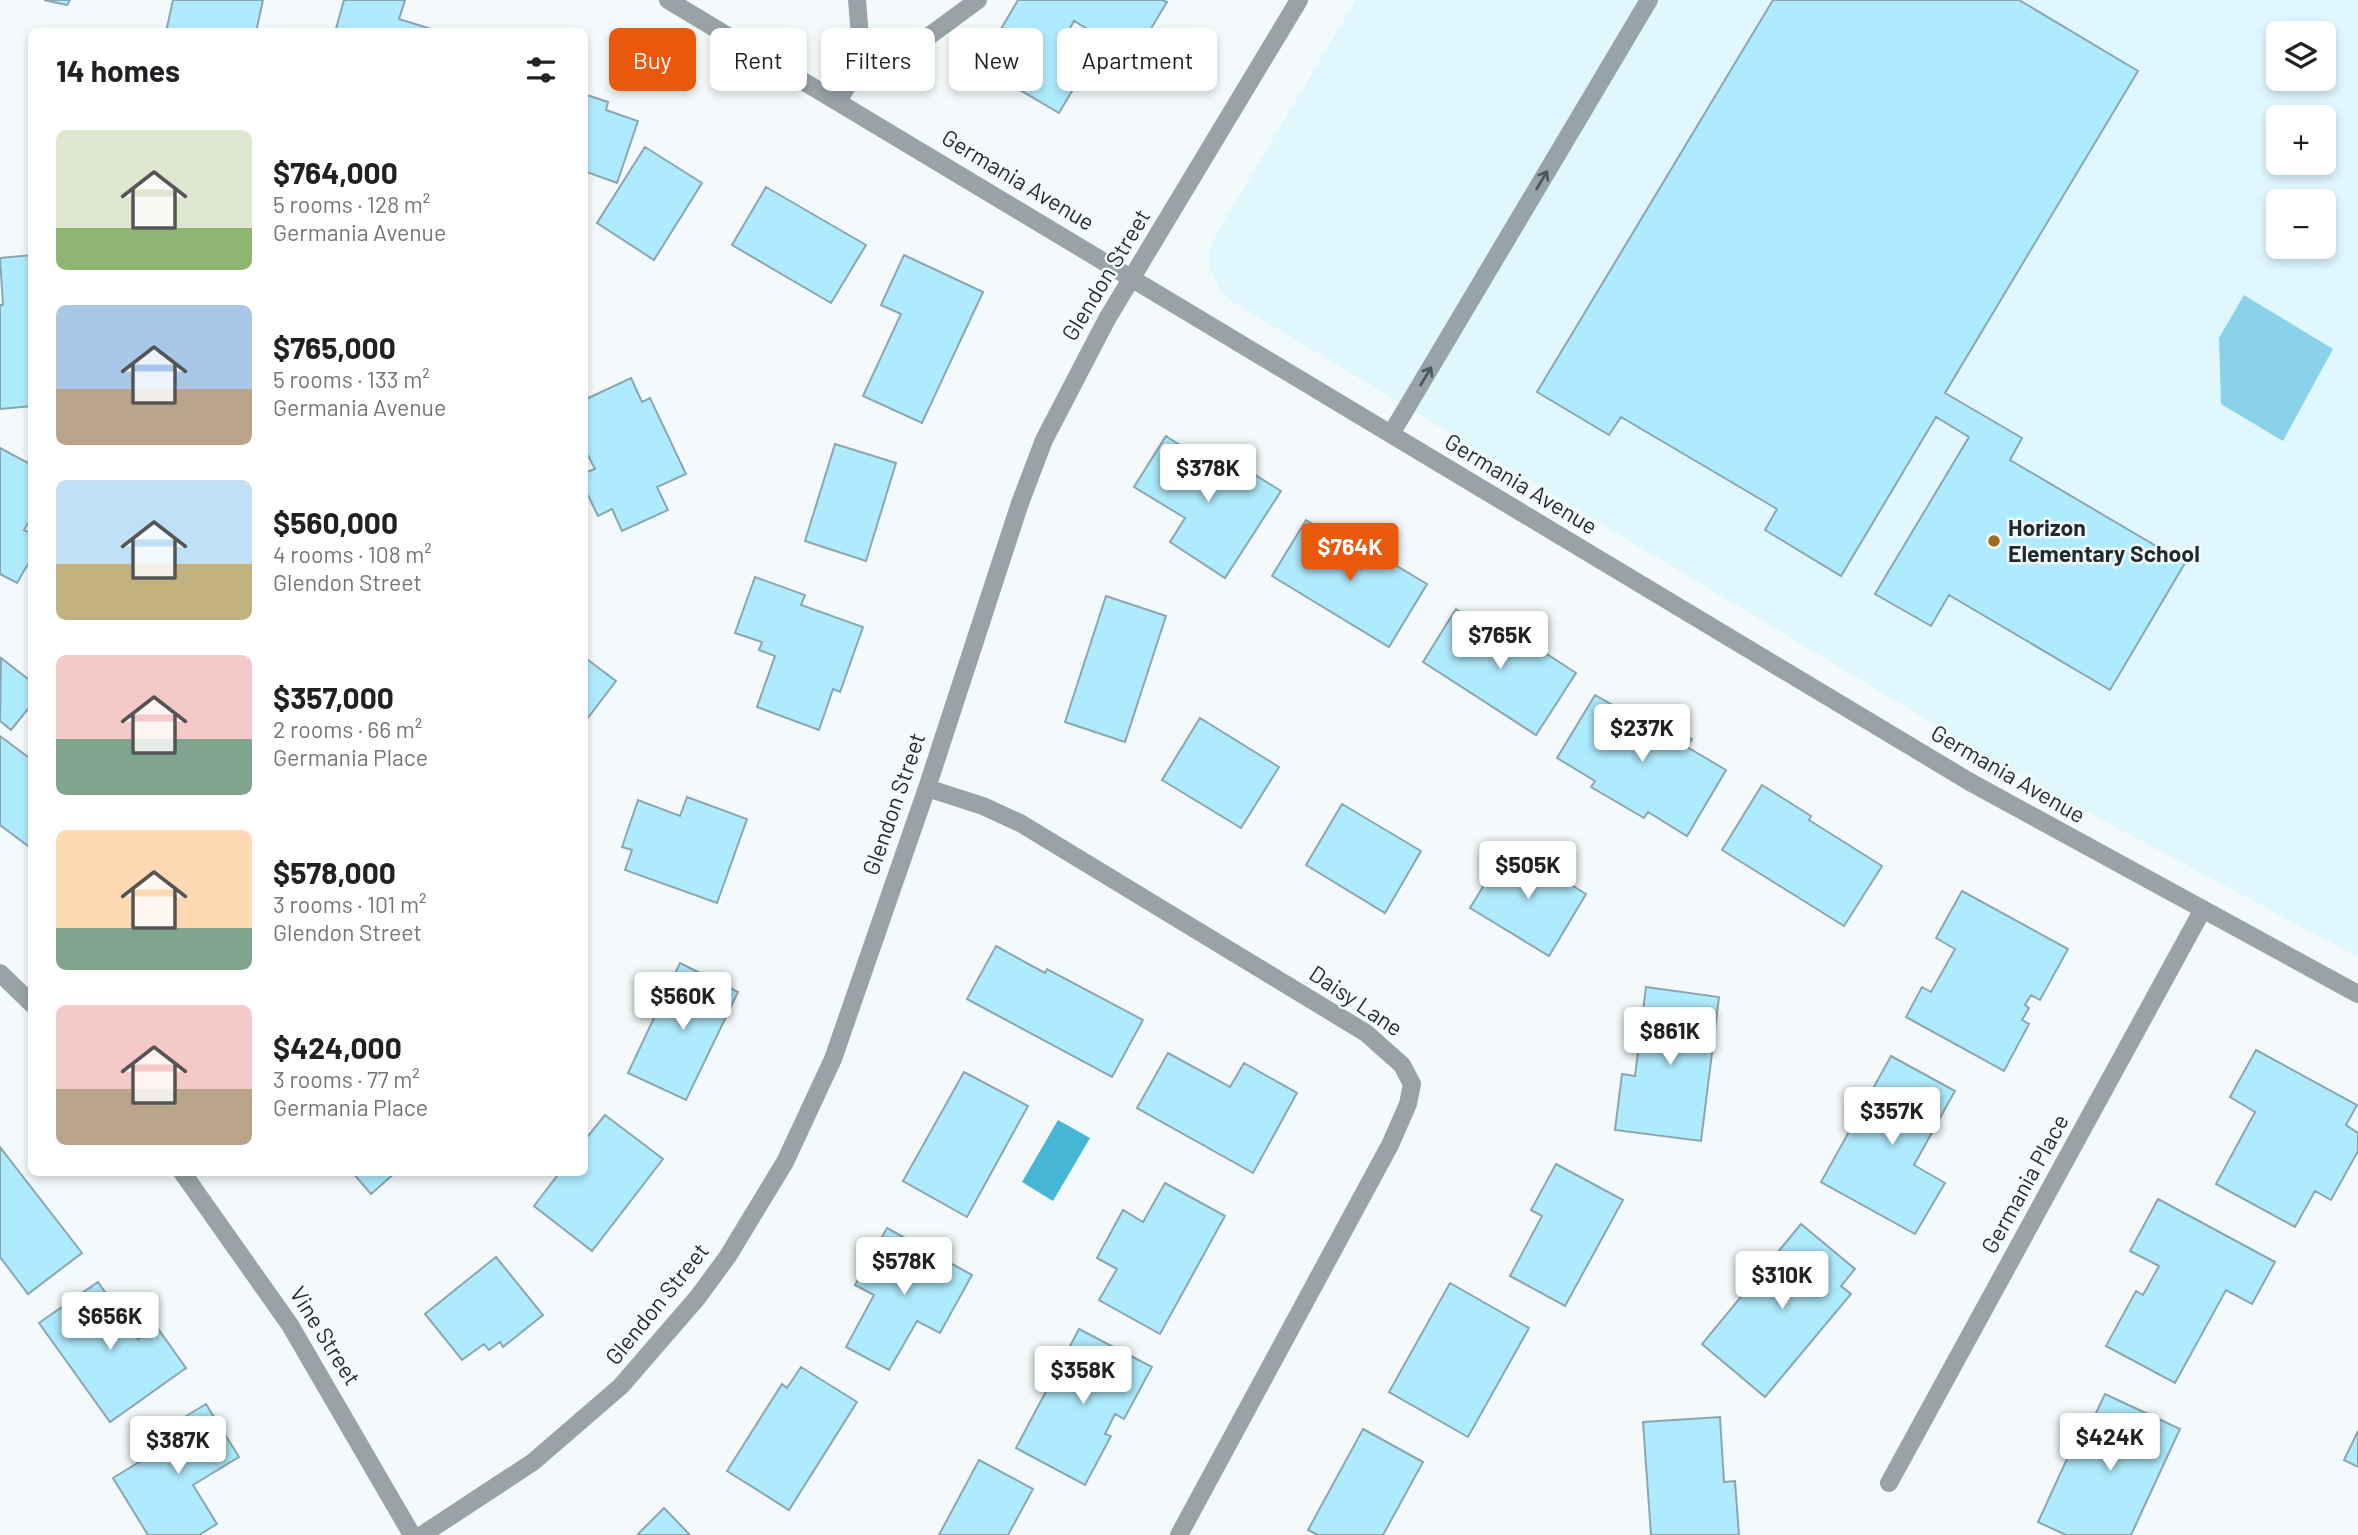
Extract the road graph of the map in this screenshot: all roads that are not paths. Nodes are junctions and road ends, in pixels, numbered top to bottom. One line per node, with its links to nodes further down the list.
1 (668, 0): 9 (street, Germania Avenue)
2 (858, 0): 6 (street)
3 (978, 0): 7 (street)
4 (1299, 0): 10 (street, Glendon Street)
5 (1649, 0): 11 (street, one-way to 5)
6 (860, 28)
7 (935, 32)
8 (844, 91): 9 (street)
9 (838, 101): 10 (street, Germania Avenue)
10 (1132, 278): 11 (street, Germania Avenue); 12 (street, Glendon Street)
11 (1391, 434): 13 (street, Germania Avenue)
12 (927, 788): 20 (street, Glendon Street); 21 (street, Daisy Lane)
13 (2203, 909): 15 (street, Germania Avenue); 18 (street, Germania Place)
14 (0, 973): 16 (street)
15 (2358, 994)
16 (28, 1000)
17 (185, 1176): 19 (street, Vine Street)
18 (1889, 1483)
19 (412, 1535)
20 (422, 1535)
21 (1179, 1535)

